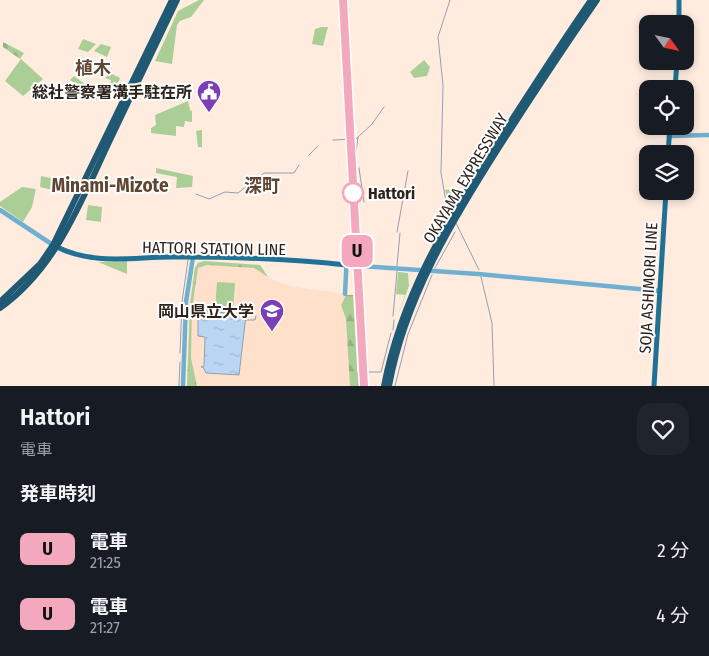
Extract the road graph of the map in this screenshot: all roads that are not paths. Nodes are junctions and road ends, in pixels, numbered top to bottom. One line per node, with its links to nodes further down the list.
1 (172, 0): 6 (highway)
2 (177, 0): 6 (highway)
3 (591, 0): 22 (highway, OKAYAMA EXPRESSWAY, bridge)
4 (596, 0): 23 (highway, OKAYAMA EXPRESSWAY, bridge)
5 (679, 0): 7 (main road)
6 (170, 10): 14 (highway)
7 (679, 15)
8 (709, 135): 9 (street)
9 (669, 136): 10 (main road)
10 (668, 145)
11 (665, 200): 17 (main road, SOJA ASHIMORI LINE)
12 (0, 210): 14 (street)
13 (344, 244): 16 (street)
14 (55, 246): 15 (main road, HATTORI STATION LINE); 19 (highway); 20 (highway)
15 (193, 257): 16 (main road, HATTORI STATION LINE); 21 (street)
16 (346, 266): 17 (street); 18 (street)
17 (660, 291): 24 (main road, SOJA ASHIMORI LINE)
18 (345, 294)
19 (0, 302)
20 (0, 308)
21 (183, 386)
22 (384, 386)
23 (389, 386)
24 (654, 386)

